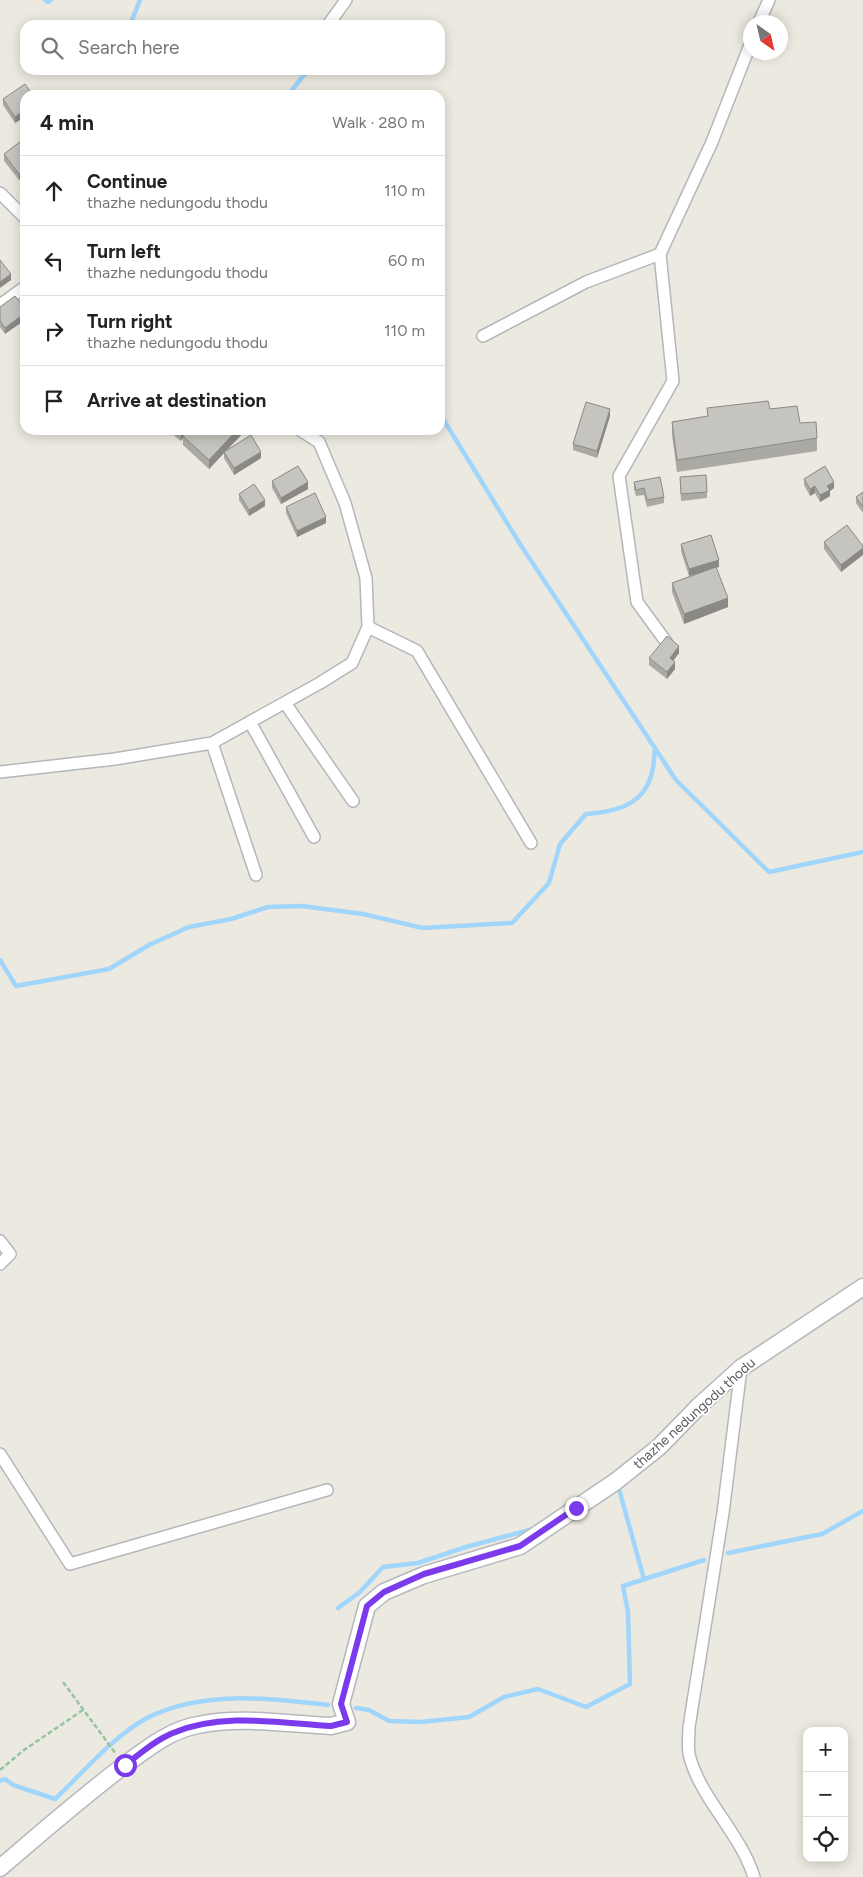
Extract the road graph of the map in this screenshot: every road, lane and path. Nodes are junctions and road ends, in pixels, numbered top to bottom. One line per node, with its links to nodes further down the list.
1 (346, 0): 4 (street)
2 (769, 0): 3 (street)
3 (762, 15)
4 (332, 20)
5 (744, 60): 8 (street)
6 (0, 194): 7 (street)
7 (20, 213)
8 (660, 254): 11 (street); 14 (street)
9 (20, 291): 10 (street)
10 (0, 305)
11 (483, 336)
12 (308, 435): 13 (street)
13 (368, 627): 15 (street); 21 (street)
14 (667, 643)
15 (285, 703): 16 (street); 19 (street)
16 (250, 722): 17 (street); 20 (street)
17 (212, 743): 18 (street); 22 (street)
18 (0, 772)
19 (353, 801)
20 (314, 837)
21 (531, 843)
22 (256, 876)
23 (0, 1241): 24 (street)
24 (0, 1264)
25 (863, 1287): 26 (street, thazhe nedungodu thodu)
26 (741, 1368): 31 (street, thazhe nedungodu thodu); 34 (street)
27 (0, 1454): 28 (street)
28 (327, 1490)
29 (63, 1682): 30 (path)
30 (84, 1710): 31 (path); 32 (path)
31 (125, 1765): 33 (street, thazhe nedungodu thodu)
32 (0, 1770)
33 (0, 1868)
34 (754, 1877)

